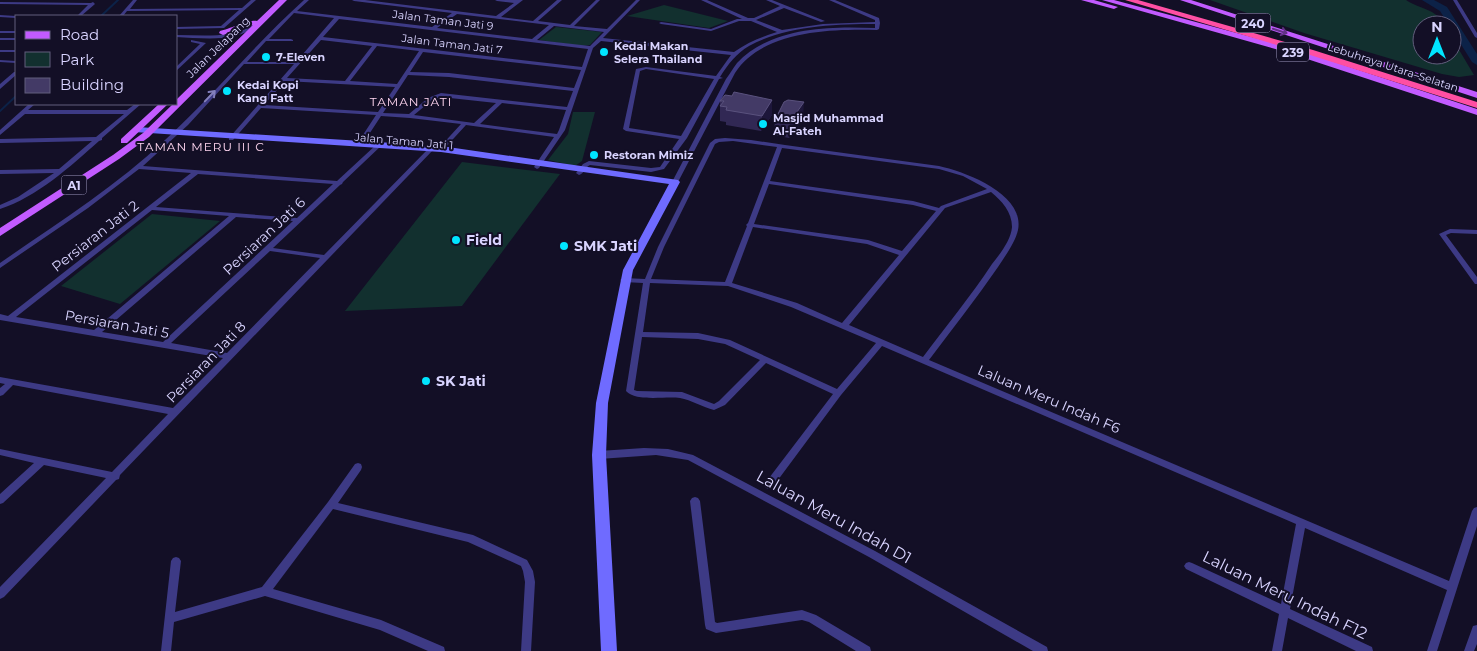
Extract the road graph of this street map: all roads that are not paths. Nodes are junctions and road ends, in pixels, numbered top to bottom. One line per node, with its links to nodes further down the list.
1 (3, 0): 22 (street)
2 (136, 0): 27 (street)
3 (254, 0): 26 (street)
4 (283, 0): 24 (main road, Jalan Jelapang / A1)
5 (307, 0): 28 (street)
6 (354, 0): 20 (street)
7 (497, 0): 21 (street)
8 (560, 0): 40 (street)
9 (598, 0): 43 (street)
10 (637, 0): 49 (street)
11 (702, 0): 25 (street)
12 (768, 0): 25 (street)
13 (831, 0): 44 (street)
14 (1085, 0): 87 (main road)
15 (1106, 0): 87 (main road, 239)
16 (1130, 0): 93 (highway, Lebuhraya Utara–Selatan)
17 (1143, 0): 93 (highway, Lebuhraya Utara–Selatan)
18 (1184, 0): 90 (main road, 240, one-way to 90)
19 (1455, 0): 55 (street)
20 (379, 1): 29 (street)
21 (519, 1): 36 (street)
22 (0, 2): 23 (street)
23 (95, 2): 30 (street)
24 (275, 3): 39 (main road, Jalan Jelapang / A1); 53 (main road, Jalan Jelapang / A1)
25 (784, 6): 38 (street)
26 (243, 9): 27 (street); 47 (street)
27 (126, 10): 31 (street)
28 (293, 12): 35 (street, Jalan Taman Jati 9); 61 (street)
29 (457, 12): 36 (street); 48 (street)
30 (80, 15)
31 (122, 15)
32 (0, 16): 33 (street)
33 (7, 16): 34 (street); 37 (street)
34 (15, 16)
35 (338, 17): 48 (street, Jalan Taman Jati 9); 57 (street)
36 (498, 17): 40 (street)
37 (0, 20)
38 (823, 21)
39 (254, 22): 53 (main road, Jalan Jelapang / A1); 56 (main road)
40 (534, 22): 42 (street)
41 (661, 23): 50 (street)
42 (553, 24): 43 (street); 64 (street)
43 (571, 26): 49 (street)
44 (878, 26): 50 (street); 83 (street)
45 (0, 27): 46 (street)
46 (15, 28)
47 (178, 28)
48 (434, 29): 64 (street, Jalan Taman Jati 9)
49 (608, 31): 60 (street)
50 (782, 32): 70 (street)
51 (0, 33): 52 (street)
52 (15, 33)
53 (244, 33): 56 (main road, Jalan Jelapang / A1); 56 (street); 91 (main road, Jalan Jelapang / A1)
54 (178, 34): 56 (street)
55 (1477, 37)
56 (227, 38): 89 (main road, Jalan Jelapang / A1)
57 (319, 38): 65 (street, Jalan Taman Jati 7); 76 (street)
58 (0, 39): 59 (street)
59 (15, 39)
60 (599, 39): 66 (street); 70 (street)
61 (266, 40): 62 (street); 75 (street)
62 (291, 40)
63 (178, 41): 74 (street)
64 (533, 41): 66 (street, Jalan Taman Jati 9)
65 (375, 45): 67 (street, Jalan Taman Jati 7); 84 (street)
66 (591, 48): 78 (street)
67 (422, 50): 78 (street, Jalan Taman Jati 7); 79 (street)
68 (0, 51): 69 (street)
69 (15, 51)
70 (734, 54): 81 (street)
71 (0, 61): 72 (street)
72 (15, 62)
73 (178, 63): 74 (street)
74 (184, 63): 77 (street)
75 (242, 63): 76 (street); 109 (street, one-way to 75)
76 (297, 63): 82 (street)
77 (178, 68)
78 (582, 69): 88 (street)
79 (407, 73): 85 (street); 88 (street)
80 (15, 74): 86 (street)
81 (717, 77): 83 (street); 112 (street); 112 (street)
82 (284, 79): 84 (street); 98 (street)
83 (729, 79): 128 (street)
84 (346, 83): 85 (street)
85 (399, 86): 103 (street)
86 (0, 87)
87 (1408, 89): 102 (main road, 239)
88 (575, 90): 99 (street)
89 (178, 91)
90 (1477, 96)
91 (178, 97)
92 (500, 102): 99 (street); 104 (street); 106 (street)
93 (1477, 104)
94 (31, 105): 100 (street)
95 (137, 105): 101 (street)
96 (163, 105): 108 (main road, Jalan Jelapang / A1)
97 (170, 105): 108 (main road, Jalan Jelapang / A1)
98 (260, 106): 103 (street); 111 (street)
99 (569, 108): 110 (street)
100 (23, 112): 101 (street); 107 (street)
101 (129, 112): 113 (street)
102 (1477, 112)
103 (380, 113): 104 (street); 115 (street)
104 (410, 116): 105 (street)
105 (464, 124): 106 (street); 118 (street, Persiaran Jati 8)
106 (475, 125): 110 (street)
107 (0, 133)
108 (141, 133): 109 (street, Jalan Taman Jati 1); 136 (main road, Jalan Jelapang / A1); 138 (main road, Jalan Jelapang / A1)
109 (175, 133): 111 (street, Jalan Taman Jati 1); 120 (street)
110 (559, 136): 119 (street)
111 (233, 137): 115 (street, Jalan Taman Jati 1); 117 (street, Jalan Taman Jati 1)
112 (684, 138): 121 (street)
113 (100, 139): 114 (street); 122 (street)
114 (0, 141)
115 (360, 144): 117 (street, Jalan Taman Jati 1)
116 (780, 146): 126 (street); 129 (street); 144 (street)
117 (377, 147): 118 (street, Jalan Taman Jati 1); 127 (street, Persiaran Jati 6)
118 (433, 151): 119 (street, Jalan Taman Jati 1); 119 (street, Jalan Taman Jati 1); 141 (street, Persiaran Jati 8)
119 (539, 165): 123 (street, Jalan Taman Jati 1)
120 (138, 168): 125 (street); 142 (street)
121 (606, 169): 123 (street, Jalan Taman Jati 1); 128 (street, Jalan Taman Jati 1)
122 (61, 171): 124 (street); 130 (street)
123 (580, 171): 128 (street, Jalan Taman Jati 1)
124 (0, 172)
125 (196, 172): 127 (street); 131 (street, Persiaran Jati 2)
126 (766, 182): 132 (street); 135 (street)
127 (340, 183): 134 (street, Persiaran Jati 6)
128 (674, 185): 143 (street)
129 (993, 189): 132 (street); 156 (street)
130 (0, 207)
131 (151, 208): 133 (street); 148 (street, Persiaran Jati 2)
132 (939, 210): 140 (street)
133 (234, 215): 134 (street); 150 (street)
134 (299, 220): 139 (street, Persiaran Jati 6)
135 (749, 225): 140 (street); 146 (street)
136 (0, 226)
137 (1477, 232): 145 (street)
138 (0, 233)
139 (269, 249): 141 (street); 153 (street, Persiaran Jati 6)
140 (902, 254): 149 (street)
141 (325, 258): 154 (street, Persiaran Jati 8)
142 (0, 266)
143 (624, 280): 144 (street, Laluan Meru Indah F6); 163 (street)
144 (647, 281): 146 (street, Laluan Meru Indah F6); 151 (street)
145 (1477, 282)
146 (728, 284): 149 (street, Laluan Meru Indah F6)
147 (0, 317): 148 (street, Persiaran Jati 5)
148 (10, 318): 150 (street, Persiaran Jati 5)
149 (844, 326): 152 (street, Laluan Meru Indah F6)
150 (96, 332): 153 (street, Persiaran Jati 5)
151 (639, 334): 155 (street); 155 (street)
152 (881, 342): 156 (street, Laluan Meru Indah F6); 160 (street)
153 (165, 346): 154 (street, Persiaran Jati 5)
154 (229, 356): 161 (street, Persiaran Jati 8)
155 (766, 359): 160 (street)
156 (925, 360): 172 (street, Laluan Meru Indah F6)
157 (0, 380): 158 (street)
158 (12, 382): 159 (street); 161 (street)
159 (0, 392)
160 (838, 393): 167 (street)
161 (176, 412): 166 (street, Persiaran Jati 8)
162 (0, 452): 164 (street)
163 (599, 455): 184 (street); 186 (street, Laluan Meru Indah D1)
164 (42, 461): 166 (street); 168 (street)
165 (358, 467): 170 (street)
166 (116, 476): 177 (street, Persiaran Jati 8)
167 (769, 485)
168 (0, 500)
169 (695, 501): 185 (street)
170 (331, 505): 176 (street); 183 (street)
171 (1477, 511): 175 (street)
172 (1300, 522): 175 (street, Laluan Meru Indah F6); 178 (street)
173 (176, 561): 179 (street)
174 (1189, 566): 178 (street, Laluan Meru Indah F12)
175 (1452, 587): 189 (street)
176 (265, 591): 179 (street); 182 (street)
177 (0, 594)
178 (1284, 611): 187 (street); 188 (street, Laluan Meru Indah F12)
179 (169, 619): 181 (street)
180 (1477, 630): 190 (street)
181 (166, 651)
182 (440, 651)
183 (526, 651)
184 (608, 651)
185 (866, 651)
186 (1043, 651)
187 (1277, 651)
188 (1368, 651)
189 (1432, 651)
190 (1469, 651)

